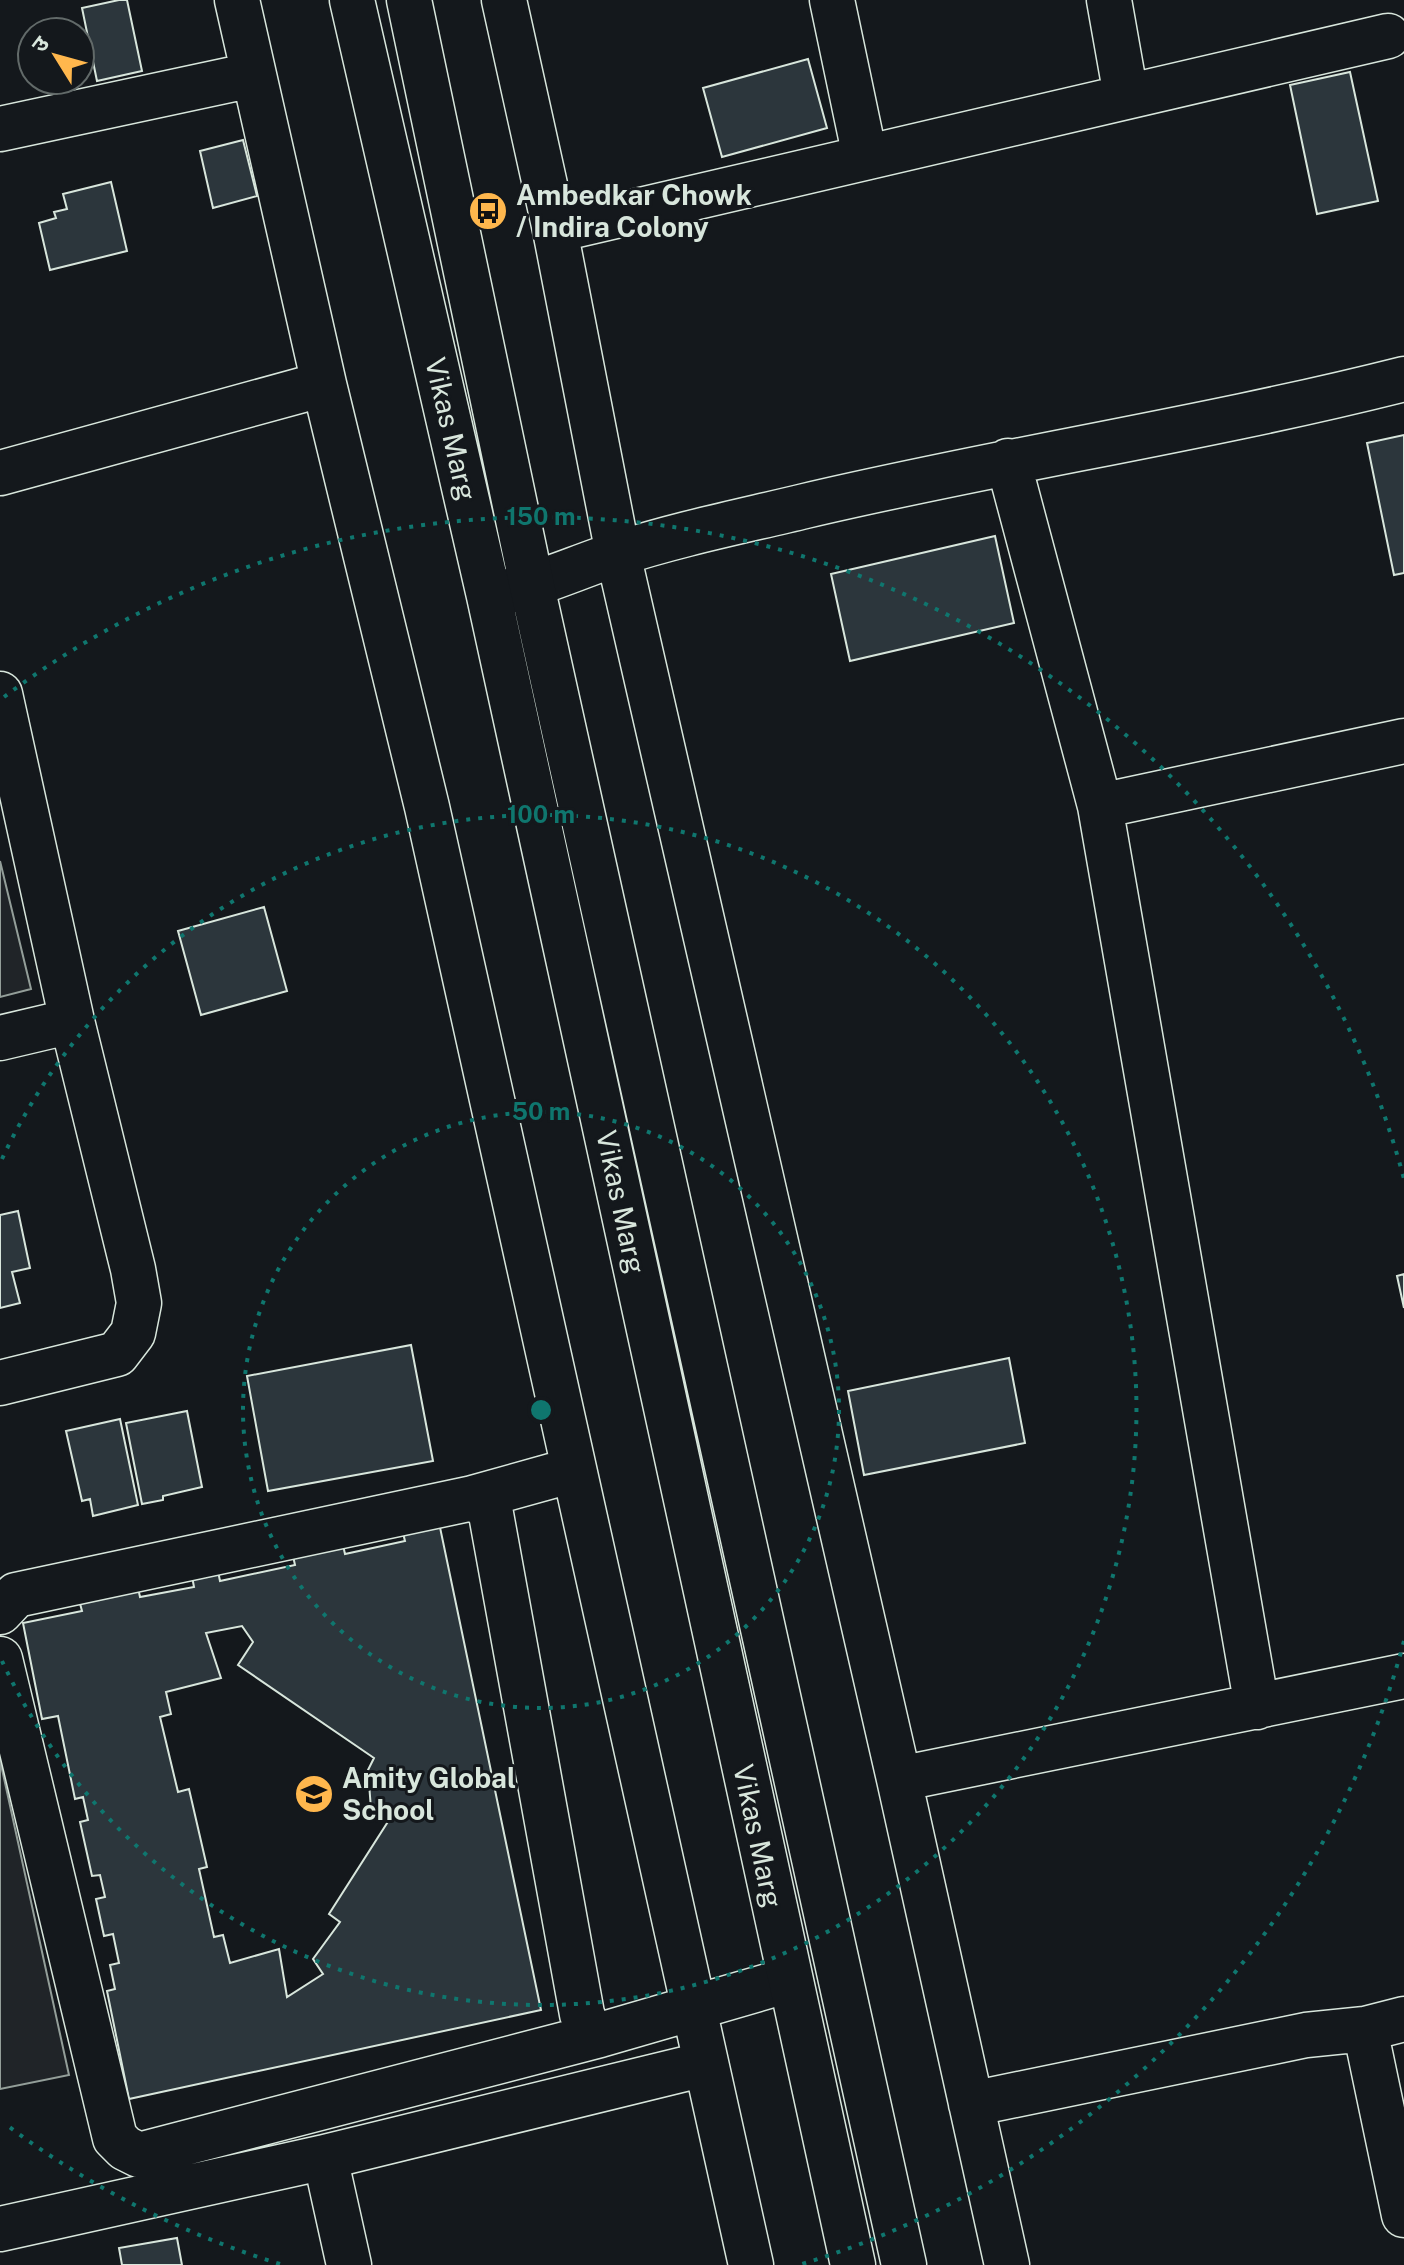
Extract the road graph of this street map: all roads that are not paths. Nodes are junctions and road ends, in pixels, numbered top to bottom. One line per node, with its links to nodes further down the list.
1 (237, 0): 8 (street)
2 (352, 0): 19 (street, Vikas Marg)
3 (409, 0): 18 (street, Vikas Marg)
4 (504, 0): 12 (street)
5 (832, 0): 11 (street)
6 (1109, 0): 9 (street)
7 (1388, 36): 9 (street)
8 (252, 75): 10 (street); 14 (street)
9 (1126, 96): 11 (street)
10 (0, 129)
11 (865, 157): 12 (street)
12 (555, 230): 17 (street)
13 (1404, 379): 15 (street)
14 (324, 384): 16 (street); 26 (street)
15 (1008, 461): 17 (street); 22 (street)
16 (0, 473)
17 (618, 554): 18 (street); 32 (street)
18 (532, 586): 19 (street); 45 (street, Vikas Marg)
19 (489, 596): 33 (street, Vikas Marg)
20 (0, 694): 23 (street)
21 (1404, 741): 22 (street)
22 (1100, 806): 31 (street)
23 (72, 1021): 24 (street); 25 (street)
24 (0, 1038)
25 (0, 1383)
26 (573, 1470): 27 (street); 34 (street)
27 (473, 1498): 28 (street); 36 (street)
28 (0, 1612)
29 (0, 1659): 36 (street)
30 (1404, 1676): 31 (street)
31 (1257, 1707): 32 (street)
32 (899, 1779): 38 (street)
33 (789, 1980): 34 (street); 44 (street, Vikas Marg)
34 (693, 2009): 36 (street); 37 (street)
35 (1384, 2024): 38 (street); 40 (street)
36 (600, 2035)
37 (705, 2064): 39 (street); 43 (street)
38 (971, 2104): 46 (street)
39 (325, 2157): 41 (street); 42 (street)
40 (1404, 2215)
41 (0, 2229)
42 (349, 2265)
43 (751, 2265)
44 (853, 2265)
45 (904, 2265)
46 (1007, 2265)

